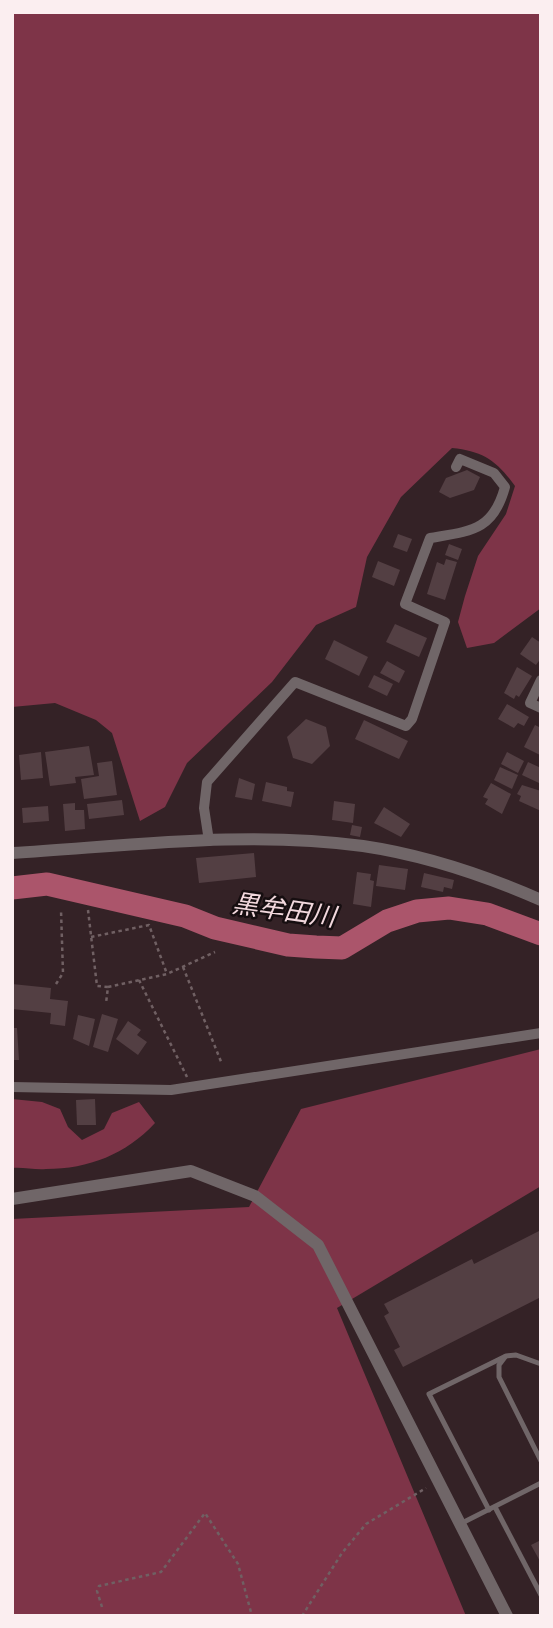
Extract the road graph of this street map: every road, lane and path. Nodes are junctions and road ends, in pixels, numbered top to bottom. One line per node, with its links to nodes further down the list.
1 (456, 467): 4 (street)
2 (541, 680): 3 (street)
3 (541, 708)
4 (209, 841): 5 (street); 6 (street)
5 (12, 853)
6 (540, 896)
7 (88, 909): 9 (path)
8 (61, 910): 14 (path)
9 (91, 937): 12 (path); 15 (path)
10 (215, 952): 11 (path)
11 (183, 967): 12 (path); 18 (path)
12 (167, 974): 13 (path)
13 (139, 980): 15 (path); 19 (path)
14 (56, 984)
15 (108, 987): 16 (path)
16 (106, 1003)
17 (541, 1033): 20 (street)
18 (222, 1064)
19 (187, 1078)
20 (12, 1087)
21 (12, 1199): 25 (street)
22 (506, 1356): 23 (lane); 24 (lane); 27 (lane)
23 (541, 1364)
24 (541, 1461)
25 (438, 1481): 28 (street); 32 (path)
26 (541, 1483): 27 (lane)
27 (492, 1508): 28 (lane); 29 (lane)
28 (460, 1524): 33 (street)
29 (541, 1595)
30 (102, 1607): 31 (path)
31 (251, 1616)
32 (302, 1616)
33 (507, 1616)

